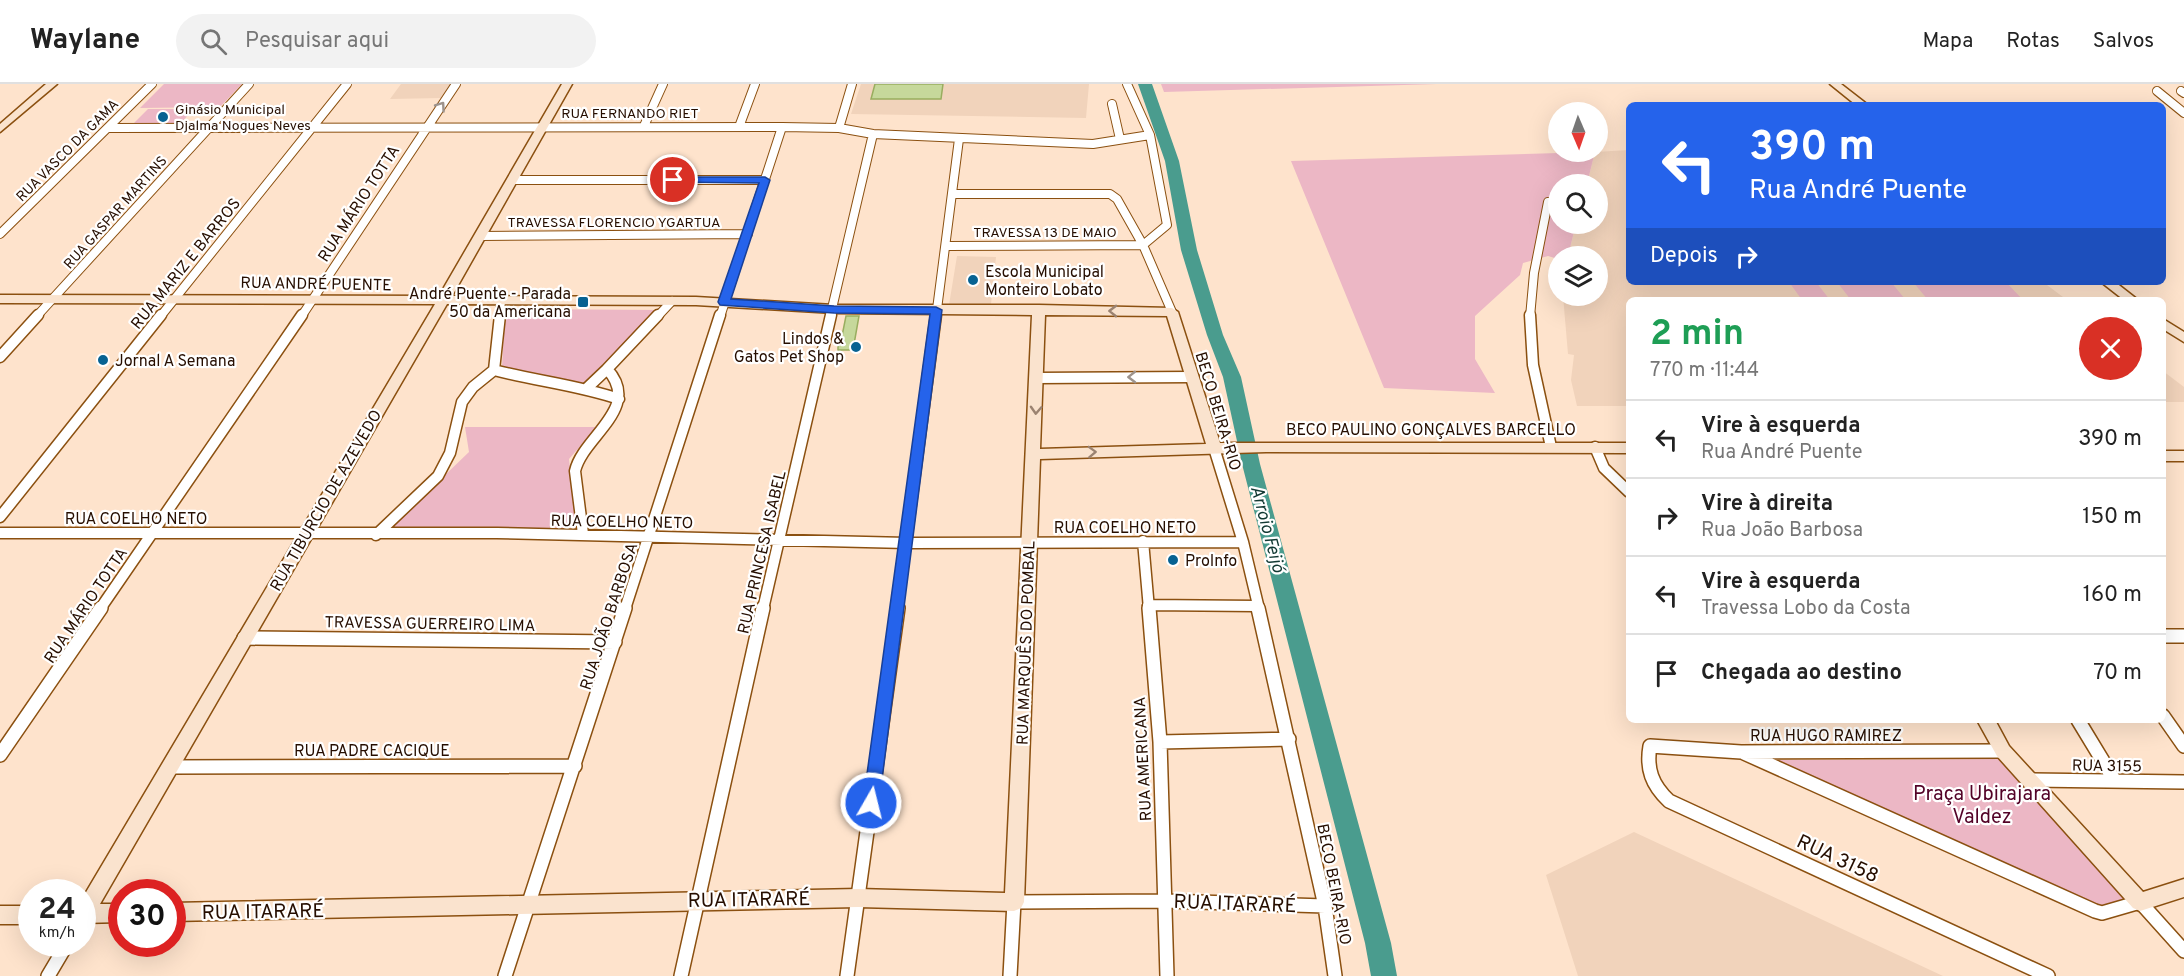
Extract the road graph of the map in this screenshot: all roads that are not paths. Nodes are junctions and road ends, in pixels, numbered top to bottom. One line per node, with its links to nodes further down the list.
1 (52, 84): 25 (main road)
2 (152, 84): 22 (street, RUA VASCO DA GAMA)
3 (249, 84): 23 (street, RUA GASPAR MARTINS)
4 (347, 84): 18 (street, RUA MARIZ E BARROS)
5 (456, 84): 19 (street, RUA MÁRIO TOTTA, one-way to 5)
6 (567, 84): 16 (main road, RUA TIBURCIO DE AZEVEDO)
7 (663, 84): 17 (street)
8 (755, 84): 20 (street)
9 (852, 84): 24 (street)
10 (1127, 84): 27 (street)
11 (1835, 84): 13 (main road)
12 (2157, 91): 15 (street)
13 (1859, 102)
14 (1112, 104): 28 (street)
15 (2184, 112)
16 (542, 126): 17 (street, RUA FERNANDO RIET); 19 (street, RUA FERNANDO RIET); 30 (main road, RUA TIBURCIO DE AZEVEDO)
17 (644, 126): 20 (street, RUA FERNANDO RIET)
18 (312, 127): 19 (street, RUA FERNANDO RIET); 23 (street, RUA FERNANDO RIET); 43 (street, RUA MARIZ E BARROS)
19 (425, 127): 44 (street, RUA MÁRIO TOTTA)
20 (739, 127): 21 (street, RUA FERNANDO RIET)
21 (782, 127): 24 (street, RUA FERNANDO RIET); 31 (street, RUA JOÃO BARBOSA)
22 (108, 128): 23 (street, RUA FERNANDO RIET); 34 (street, RUA VASCO DA GAMA)
23 (210, 128): 42 (street, RUA GASPAR MARTINS)
24 (839, 128): 26 (street, RUA FERNANDO RIET)
25 (0, 129)
26 (873, 134): 29 (street, RUA FERNANDO RIET); 49 (street, RUA PRINCESA ISABEL)
27 (1150, 135): 28 (street, RUA FERNANDO RIET); 37 (street)
28 (1120, 138): 29 (street, RUA FERNANDO RIET)
29 (959, 139): 32 (street)
30 (512, 180): 31 (street); 36 (main road, RUA TIBURCIO DE AZEVEDO)
31 (765, 180): 35 (street, RUA JOÃO BARBOSA)
32 (954, 194): 37 (street, BECO BEIRA-RIO); 38 (street)
33 (1548, 202): 62 (street)
34 (0, 234)
35 (748, 234): 36 (street, TRAVESSA FLORENCIO YGARTUA); 48 (street, RUA JOÃO BARBOSA)
36 (481, 236): 46 (main road, RUA TIBURCIO DE AZEVEDO)
37 (1143, 245): 38 (street, TRAVESSA 13 DE MAIO); 52 (street, BECO BEIRA-RIO)
38 (946, 246): 51 (street)
39 (2111, 285): 40 (main road)
40 (2128, 297)
41 (0, 299): 42 (main road, RUA ANDRÉ PUENTE)
42 (53, 299): 43 (main road, RUA ANDRÉ PUENTE); 55 (street, RUA GASPAR MARTINS)
43 (175, 299): 44 (main road, RUA ANDRÉ PUENTE); 70 (street, RUA MARIZ E BARROS)
44 (313, 299): 46 (main road, RUA ANDRÉ PUENTE); 71 (street, RUA MÁRIO TOTTA)
45 (672, 301): 47 (main road, RUA ANDRÉ PUENTE); 48 (main road, RUA ANDRÉ PUENTE); 56 (street)
46 (441, 302): 47 (main road, RUA ANDRÉ PUENTE); 73 (main road, RUA TIBURCIO DE AZEVEDO)
47 (501, 302): 57 (street)
48 (724, 302): 49 (main road, RUA ANDRÉ PUENTE); 76 (street, RUA JOÃO BARBOSA)
49 (834, 309): 51 (main road, RUA ANDRÉ PUENTE); 77 (street, RUA PRINCESA ISABEL)
50 (1039, 309): 51 (main road, RUA ANDRÉ PUENTE); 52 (main road, RUA ANDRÉ PUENTE, one-way to 50); 59 (main road, RUA MARQUÊS DO POMBAL)
51 (936, 310): 80 (street)
52 (1172, 312): 58 (main road, BECO BEIRA-RIO)
53 (2166, 325): 54 (main road)
54 (2184, 338)
55 (0, 357)
56 (607, 369): 60 (street); 61 (street)
57 (494, 370): 60 (street); 75 (street)
58 (1191, 377): 59 (street, one-way to 59); 64 (main road, BECO BEIRA-RIO)
59 (1037, 378): 66 (main road, RUA MARQUÊS DO POMBAL, one-way to 66)
60 (587, 388): 61 (street)
61 (619, 399): 74 (street)
62 (1551, 447): 63 (main road, BECO PAULINO GONÇALVES BARCELLO); 64 (main road, BECO PAULINO GONÇALVES BARCELLO)
63 (1595, 447): 65 (main road, BECO PAULINO GONÇALVES BARCELLO); 69 (street)
64 (1214, 448): 66 (main road, BECO PAULINO GONÇALVES BARCELLO, one-way to 64); 79 (street, BECO BEIRA-RIO)
65 (1626, 448)
66 (1033, 454): 81 (main road, RUA MARQUÊS DO POMBAL)
67 (2166, 456): 68 (main road)
68 (2184, 456)
69 (1626, 489)
70 (0, 517)
71 (153, 531): 72 (street, RUA COELHO NETO); 73 (street, RUA COELHO NETO); 97 (street, RUA MÁRIO TOTTA)
72 (0, 533)
73 (304, 534): 75 (street, RUA COELHO NETO); 86 (main road, RUA TIBURCIO DE AZEVEDO)
74 (583, 534): 75 (street, RUA COELHO NETO); 76 (street, RUA COELHO NETO)
75 (376, 535)
76 (649, 536): 77 (street, RUA COELHO NETO); 87 (street, RUA JOÃO BARBOSA)
77 (778, 541): 80 (street, RUA COELHO NETO); 106 (street, RUA PRINCESA ISABEL)
78 (1143, 541): 79 (street, RUA COELHO NETO); 81 (street, RUA COELHO NETO); 82 (street, RUA AMERICANA)
79 (1243, 542): 83 (street, BECO BEIRA-RIO)
80 (907, 543): 81 (street, RUA COELHO NETO); 105 (street)
81 (1029, 543): 108 (main road, RUA MARQUÊS DO POMBAL)
82 (1148, 605): 83 (street); 92 (street, RUA AMERICANA)
83 (1256, 606): 91 (street, BECO BEIRA-RIO)
84 (2166, 636): 85 (street)
85 (2184, 636)
86 (244, 638): 87 (street, TRAVESSA GUERREIRO LIMA); 99 (main road, RUA TIBURCIO DE AZEVEDO)
87 (615, 642): 98 (street, RUA JOÃO BARBOSA)
88 (2166, 720): 94 (street)
89 (1988, 723): 95 (main road)
90 (2080, 723): 101 (street)
91 (1289, 739): 92 (street); 111 (street, BECO BEIRA-RIO)
92 (1160, 742): 107 (street, RUA AMERICANA)
93 (1650, 746): 96 (street, RUA HUGO RAMIREZ); 124 (street, RUA 3158)
94 (2184, 746)
95 (2003, 751): 96 (street, RUA HUGO RAMIREZ); 100 (main road)
96 (1741, 752): 109 (street)
97 (0, 755)
98 (575, 766): 99 (street, RUA PADRE CACIQUE); 110 (street, RUA JOÃO BARBOSA)
99 (170, 767): 104 (main road, RUA TIBURCIO DE AZEVEDO)
100 (2030, 780): 101 (street, RUA 3155); 109 (main road)
101 (2115, 781): 102 (street, RUA 3155)
102 (2184, 782)
103 (2184, 888): 109 (main road)
104 (96, 893)
105 (858, 898): 106 (main road, RUA ITARARÉ); 108 (main road, RUA ITARARÉ); 120 (street)
106 (699, 900): 110 (main road, RUA ITARARÉ); 119 (street, RUA PRINCESA ISABEL)
107 (1165, 901): 108 (street, RUA ITARARÉ); 111 (street, RUA ITARARÉ); 122 (street, RUA AMERICANA)
108 (1014, 902): 121 (street, RUA MARQUÊS DO POMBAL)
109 (2140, 902): 115 (street)
110 (526, 906): 112 (main road, RUA ITARARÉ); 118 (street, RUA JOÃO BARBOSA)
111 (1325, 906): 123 (street, BECO BEIRA-RIO)
112 (186, 912)
113 (0, 915): 114 (main road)
114 (18, 915)
115 (2184, 951)
116 (59, 957): 117 (street)
117 (48, 976)
118 (505, 976)
119 (681, 976)
120 (847, 976)
121 (1010, 976)
122 (1167, 976)
123 (1335, 976)
124 (2048, 976)

